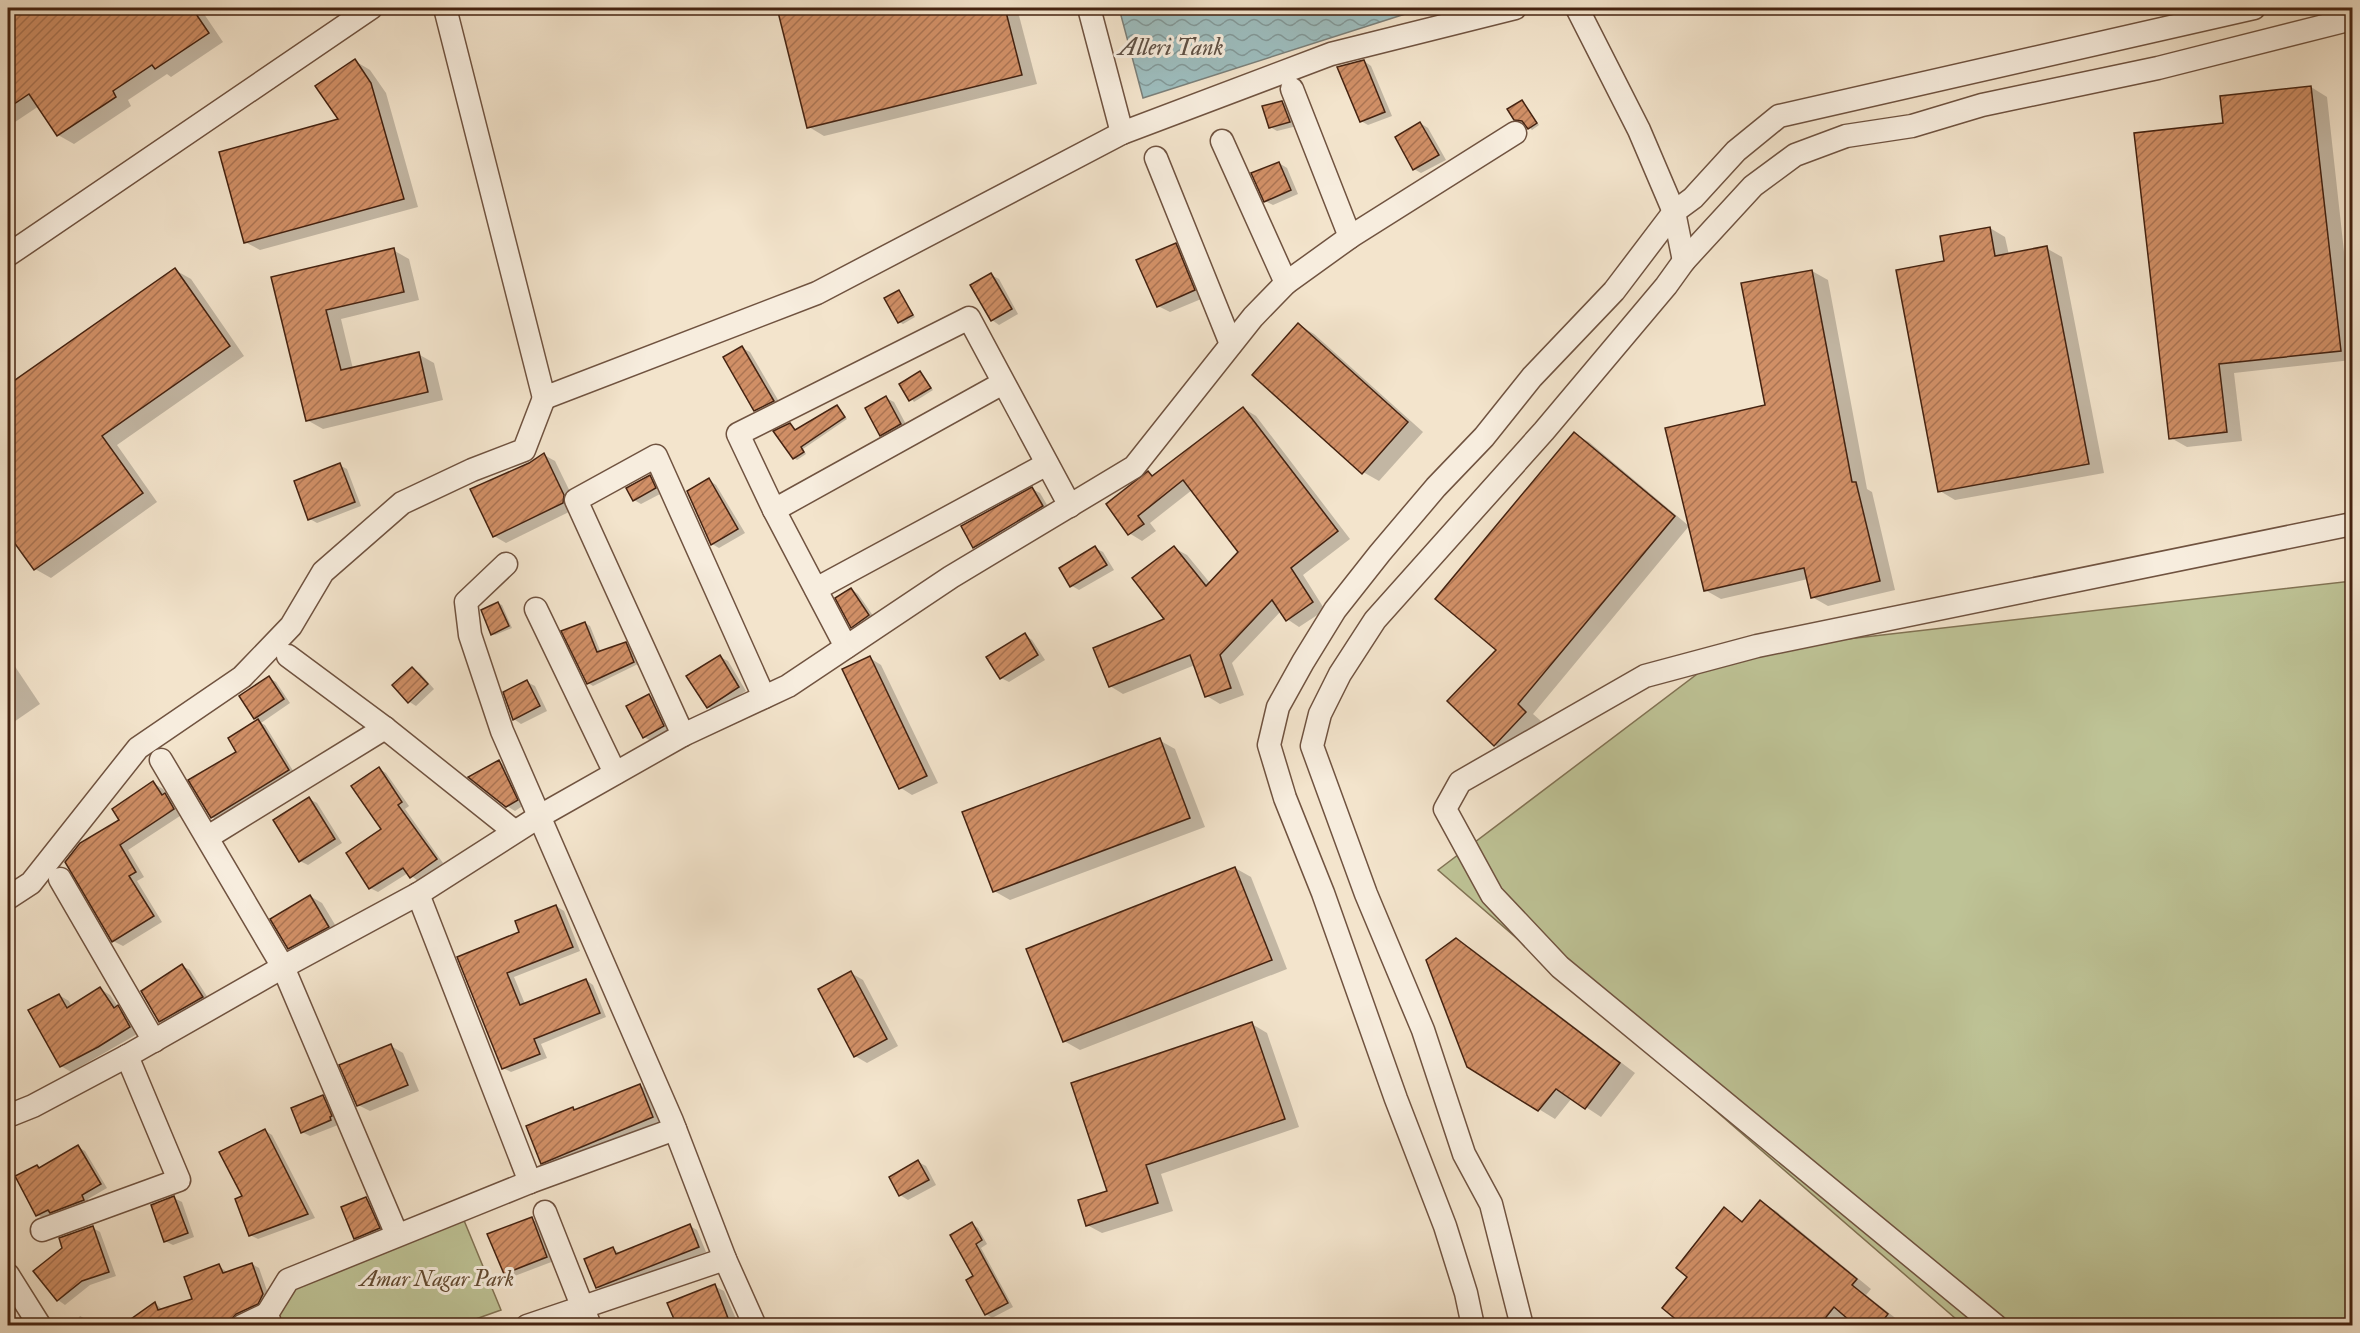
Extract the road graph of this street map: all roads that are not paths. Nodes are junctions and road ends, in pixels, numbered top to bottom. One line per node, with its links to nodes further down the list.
1 (372, 8): 15 (street)
2 (446, 8): 20 (street)
3 (1089, 8): 9 (street)
4 (1515, 8): 9 (street)
5 (1577, 8): 13 (street)
6 (2254, 8): 13 (street)
7 (2352, 19): 16 (street)
8 (1292, 89): 14 (street)
9 (1122, 133): 20 (street)
10 (1515, 133): 14 (street)
11 (1222, 141): 17 (street)
12 (1156, 158): 18 (street)
13 (1674, 212): 16 (street); 58 (street)
14 (1350, 237): 17 (street)
15 (8, 255)
16 (1684, 261): 59 (street)
17 (1286, 283): 18 (street)
18 (1232, 344): 22 (street)
19 (1003, 383): 21 (street); 23 (street); 23 (street)
20 (544, 398): 40 (street)
21 (1047, 464): 22 (street); 26 (street)
22 (1070, 506): 28 (street)
23 (774, 510): 26 (street)
24 (2352, 524): 60 (street)
25 (507, 564): 35 (street)
26 (816, 589): 28 (street)
27 (536, 609): 34 (street)
28 (846, 647): 30 (street)
29 (288, 656): 31 (street)
30 (764, 697): 32 (street); 32 (street)
31 (385, 728): 36 (street); 37 (street)
32 (683, 735): 34 (street)
33 (161, 760): 37 (street)
34 (615, 773): 35 (street)
35 (540, 816): 36 (street); 45 (street)
36 (514, 831): 39 (street)
37 (208, 837): 41 (street)
38 (60, 879): 42 (street)
39 (418, 894): 41 (street); 46 (street)
40 (8, 897)
41 (283, 967): 42 (street); 49 (street)
42 (154, 1041): 43 (street)
43 (127, 1056): 44 (street); 48 (street)
44 (8, 1116)
45 (675, 1129): 46 (street); 50 (street)
46 (530, 1182): 49 (street)
47 (545, 1212): 52 (street)
48 (42, 1230)
49 (397, 1235): 53 (street)
50 (725, 1259): 52 (street); 57 (street)
51 (8, 1275): 54 (street)
52 (586, 1316): 56 (street)
53 (269, 1320): 55 (street)
54 (40, 1326)
55 (242, 1326)
56 (527, 1326)
57 (755, 1326)
58 (1473, 1326)
59 (1522, 1326)
60 (1996, 1326)

